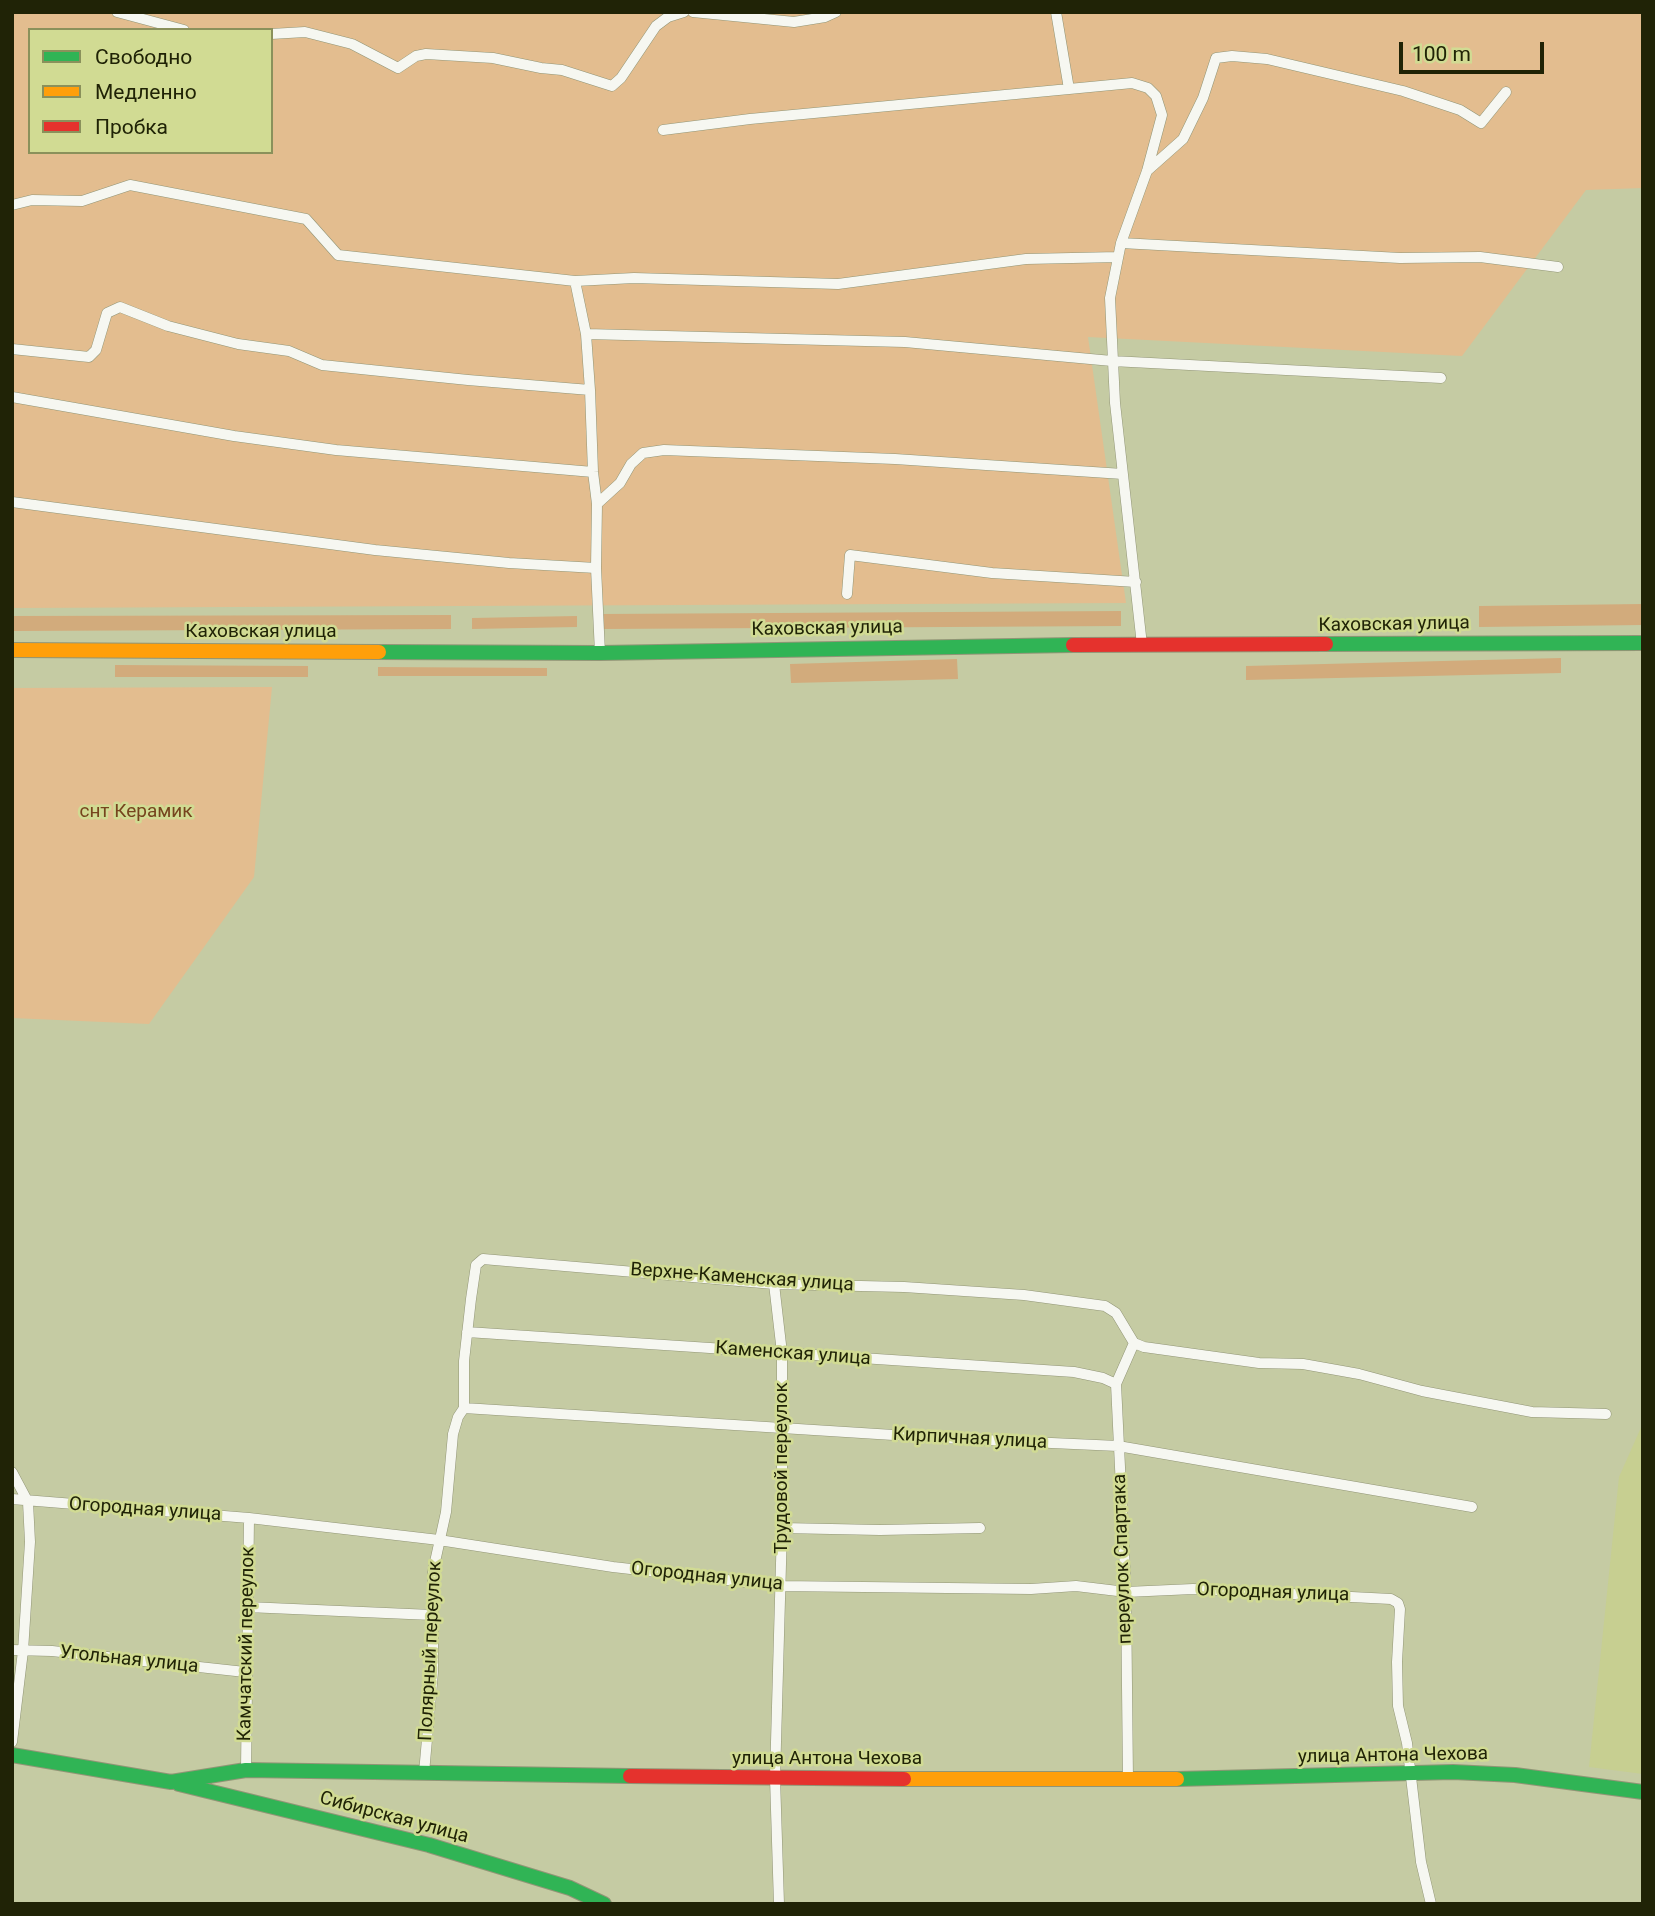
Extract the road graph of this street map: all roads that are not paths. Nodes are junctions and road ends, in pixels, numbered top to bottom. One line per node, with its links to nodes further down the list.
1 (117, 12): 6 (street)
2 (684, 12): 7 (street)
3 (693, 12): 4 (street)
4 (836, 12)
5 (1056, 12): 8 (street)
6 (177, 28)
7 (273, 34)
8 (1069, 89): 10 (street); 11 (street)
9 (1506, 92): 11 (street)
10 (663, 130)
11 (1147, 171): 13 (street)
12 (12, 205): 16 (street)
13 (1121, 243): 14 (street); 15 (street)
14 (1118, 257): 16 (street); 19 (street)
15 (1558, 267)
16 (575, 281): 17 (street)
17 (586, 334): 19 (street); 21 (street)
18 (12, 349): 21 (street)
19 (1112, 361): 20 (street); 24 (street)
20 (1441, 378)
21 (590, 390): 23 (street)
22 (12, 397): 23 (street)
23 (593, 472): 26 (street)
24 (1123, 474): 26 (street); 28 (street)
25 (12, 502): 27 (street)
26 (597, 503): 27 (street)
27 (596, 568): 33 (street)
28 (1136, 582): 29 (street); 31 (street)
29 (847, 594)
30 (1643, 643): 31 (street, Каховская улица)
31 (1142, 645): 33 (street, Каховская улица)
32 (12, 650): 33 (street, Каховская улица)
33 (600, 653)
34 (774, 1284): 35 (street, Верхне-Каменская улица); 36 (street, Верхне-Каменская улица); 37 (street, Трудовой переулок)
35 (467, 1332): 37 (street, Каменская улица); 39 (street, Верхне-Каменская улица)
36 (1134, 1343): 38 (street, переулок Спартака); 40 (street)
37 (782, 1353): 38 (street, Каменская улица); 41 (street, Трудовой переулок)
38 (1116, 1384): 42 (street, переулок Спартака)
39 (464, 1408): 41 (street, Кирпичная улица); 50 (street, Полярный переулок)
40 (1606, 1414)
41 (783, 1428): 42 (street, Кирпичная улица); 48 (street, Трудовой переулок)
42 (1118, 1446): 46 (street, Кирпичная улица); 52 (street, переулок Спартака)
43 (12, 1472): 45 (street)
44 (12, 1499): 45 (street, Огородная улица)
45 (28, 1502): 47 (street, Огородная улица); 55 (street)
46 (1472, 1507)
47 (248, 1518): 50 (street, Огородная улица); 53 (street, Камчатский переулок)
48 (782, 1528): 49 (street); 51 (street, Трудовой переулок)
49 (980, 1528)
50 (439, 1540): 51 (street, Огородная улица); 54 (street, Полярный переулок)
51 (780, 1586): 52 (street, Огородная улица); 62 (street, Трудовой переулок)
52 (1126, 1592): 61 (street, Огородная улица); 63 (street, переулок Спартака)
53 (247, 1607): 54 (street); 56 (street, Камчатский переулок)
54 (432, 1615): 60 (street, Полярный переулок)
55 (18, 1650): 56 (street, Угольная улица); 57 (street)
56 (245, 1672): 59 (street, Камчатский переулок)
57 (12, 1742)
58 (12, 1755): 64 (street, улица Антона Чехова)
59 (246, 1770): 60 (street, улица Антона Чехова); 64 (street, улица Антона Чехова)
60 (424, 1773): 62 (street, улица Антона Чехова)
61 (1409, 1773): 63 (street, улица Антона Чехова); 65 (street, улица Антона Чехова); 68 (street)
62 (775, 1778): 63 (street, улица Антона Чехова); 67 (street, Трудовой переулок)
63 (1128, 1780)
64 (171, 1782): 66 (street, Сибирская улица)
65 (1643, 1792)
66 (604, 1904)
67 (779, 1904)
68 (1431, 1904)

